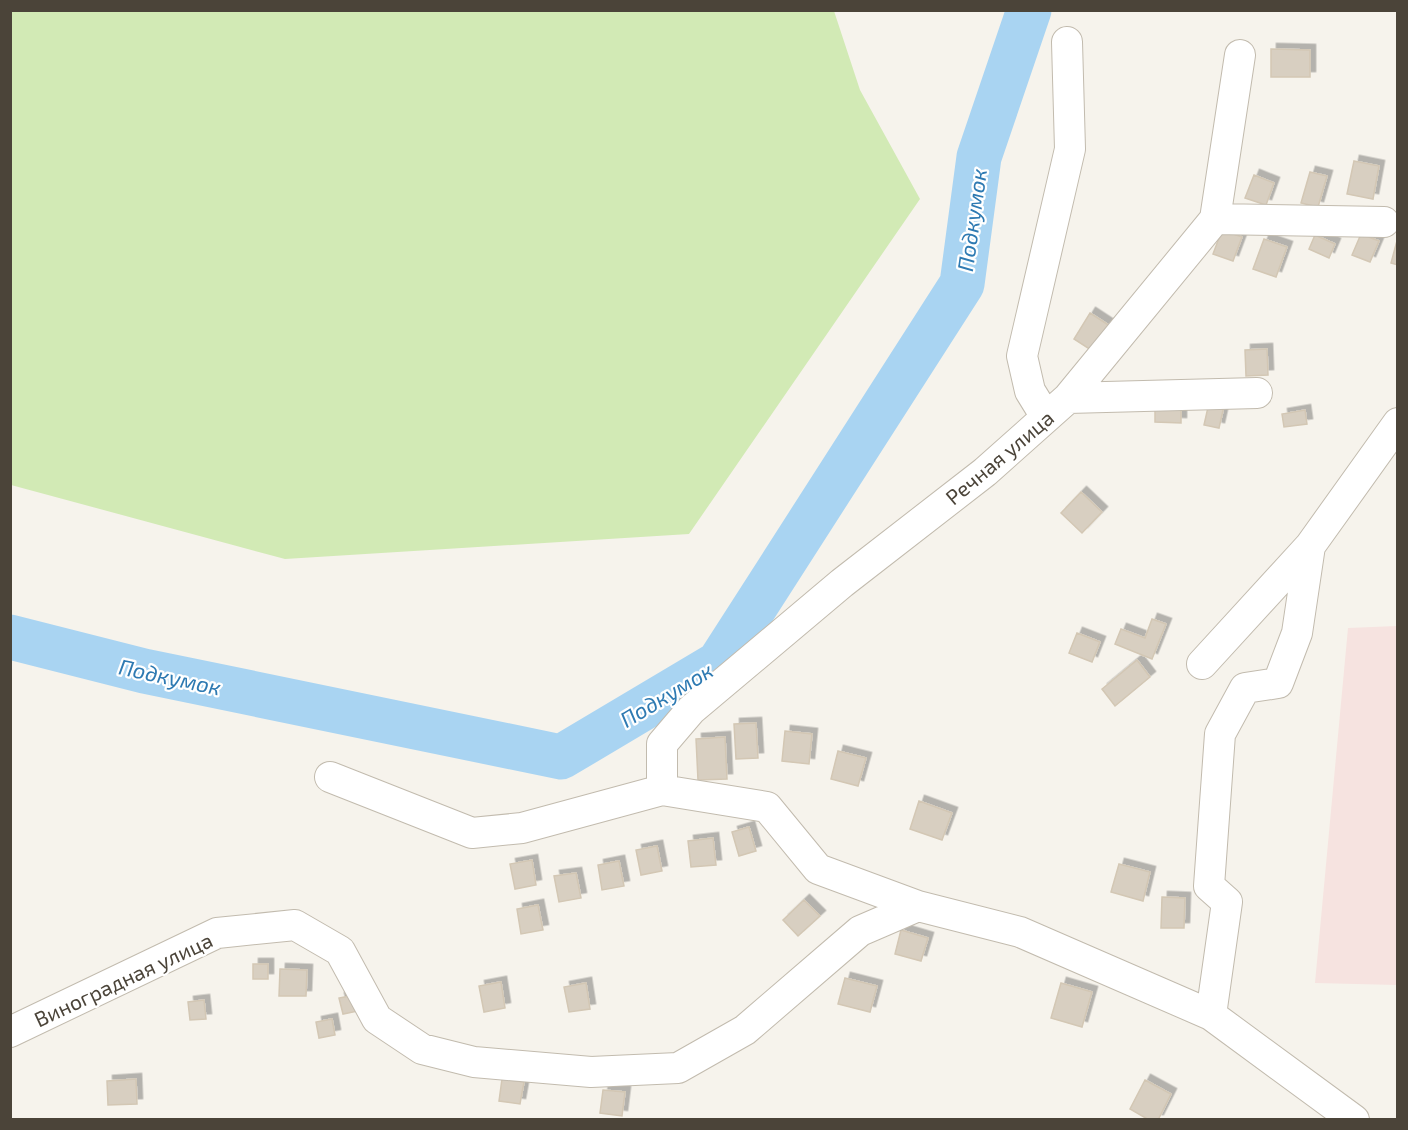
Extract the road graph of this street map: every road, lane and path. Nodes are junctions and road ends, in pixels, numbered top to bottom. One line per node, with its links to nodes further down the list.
1 (1067, 42): 6 (street)
2 (1240, 55): 3 (street)
3 (1215, 219): 4 (street); 6 (street, Речная улица)
4 (1384, 222)
5 (1257, 393): 6 (street)
6 (1057, 408): 11 (street, Речная улица)
7 (1398, 423): 8 (street)
8 (1310, 546): 9 (street); 13 (street)
9 (1202, 664)
10 (330, 777): 11 (street)
11 (662, 790): 12 (street)
12 (918, 906): 13 (street); 14 (street, Виноградная улица)
13 (1211, 1015): 15 (street)
14 (10, 1032)
15 (1354, 1119)

